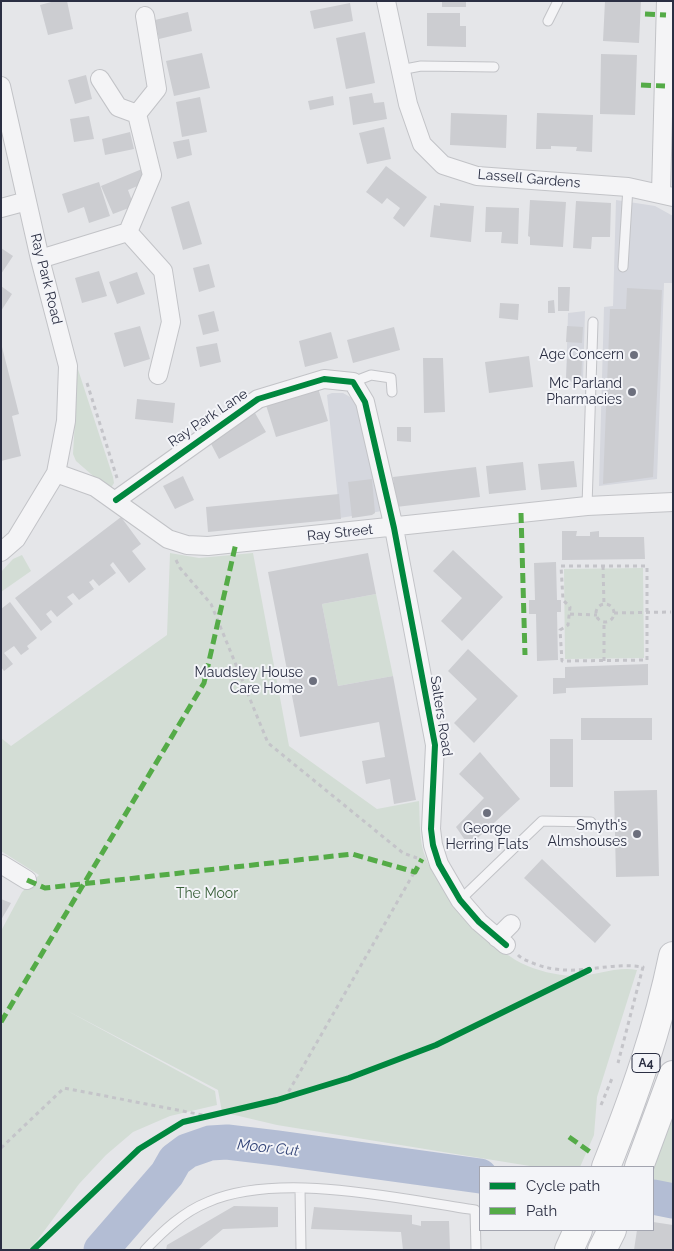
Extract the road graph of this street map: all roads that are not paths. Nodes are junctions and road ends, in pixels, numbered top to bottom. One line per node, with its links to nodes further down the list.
1 (386, 1): 7 (street, Lassell Gardens)
2 (558, 1): 5 (lane)
3 (666, 1): 12 (street)
4 (145, 16): 10 (street)
5 (548, 21)
6 (494, 68): 7 (lane)
7 (400, 70): 11 (street, Lassell Gardens)
8 (100, 79): 10 (street)
9 (1, 86): 13 (street, Ray Park Road)
10 (137, 114): 15 (street)
11 (628, 187): 12 (street, Lassell Gardens); 17 (lane)
12 (667, 195)
13 (27, 201): 14 (street); 16 (street, Ray Park Road)
14 (1, 208)
15 (128, 232): 16 (street); 19 (street)
16 (40, 259): 22 (street, Ray Park Road)
17 (624, 267)
18 (593, 322): 25 (lane)
19 (158, 375)
20 (353, 382): 21 (lane); 23 (street, Ray Park Lane); 26 (street)
21 (392, 392)
22 (56, 473): 23 (street, Ray Street); 27 (street)
23 (116, 500): 26 (street, Ray Street)
24 (673, 502): 25 (street, Ray Street)
25 (587, 506): 26 (street, Ray Street)
26 (394, 528): 31 (street, Salters Road)
27 (1, 552)
28 (592, 822): 31 (lane)
29 (1, 864): 30 (street)
30 (27, 880)
31 (460, 900): 32 (street, Salters Road)
32 (511, 924)
33 (671, 970): 35 (main road, A4)
34 (673, 1075): 36 (main road, A4)
35 (606, 1166)
36 (639, 1166)
37 (300, 1189): 40 (lane); 41 (lane); 42 (lane)
38 (578, 1231): 43 (main road)
39 (612, 1231): 44 (main road)
40 (145, 1250)
41 (301, 1250)
42 (476, 1250)
43 (569, 1250)
44 (602, 1250)

